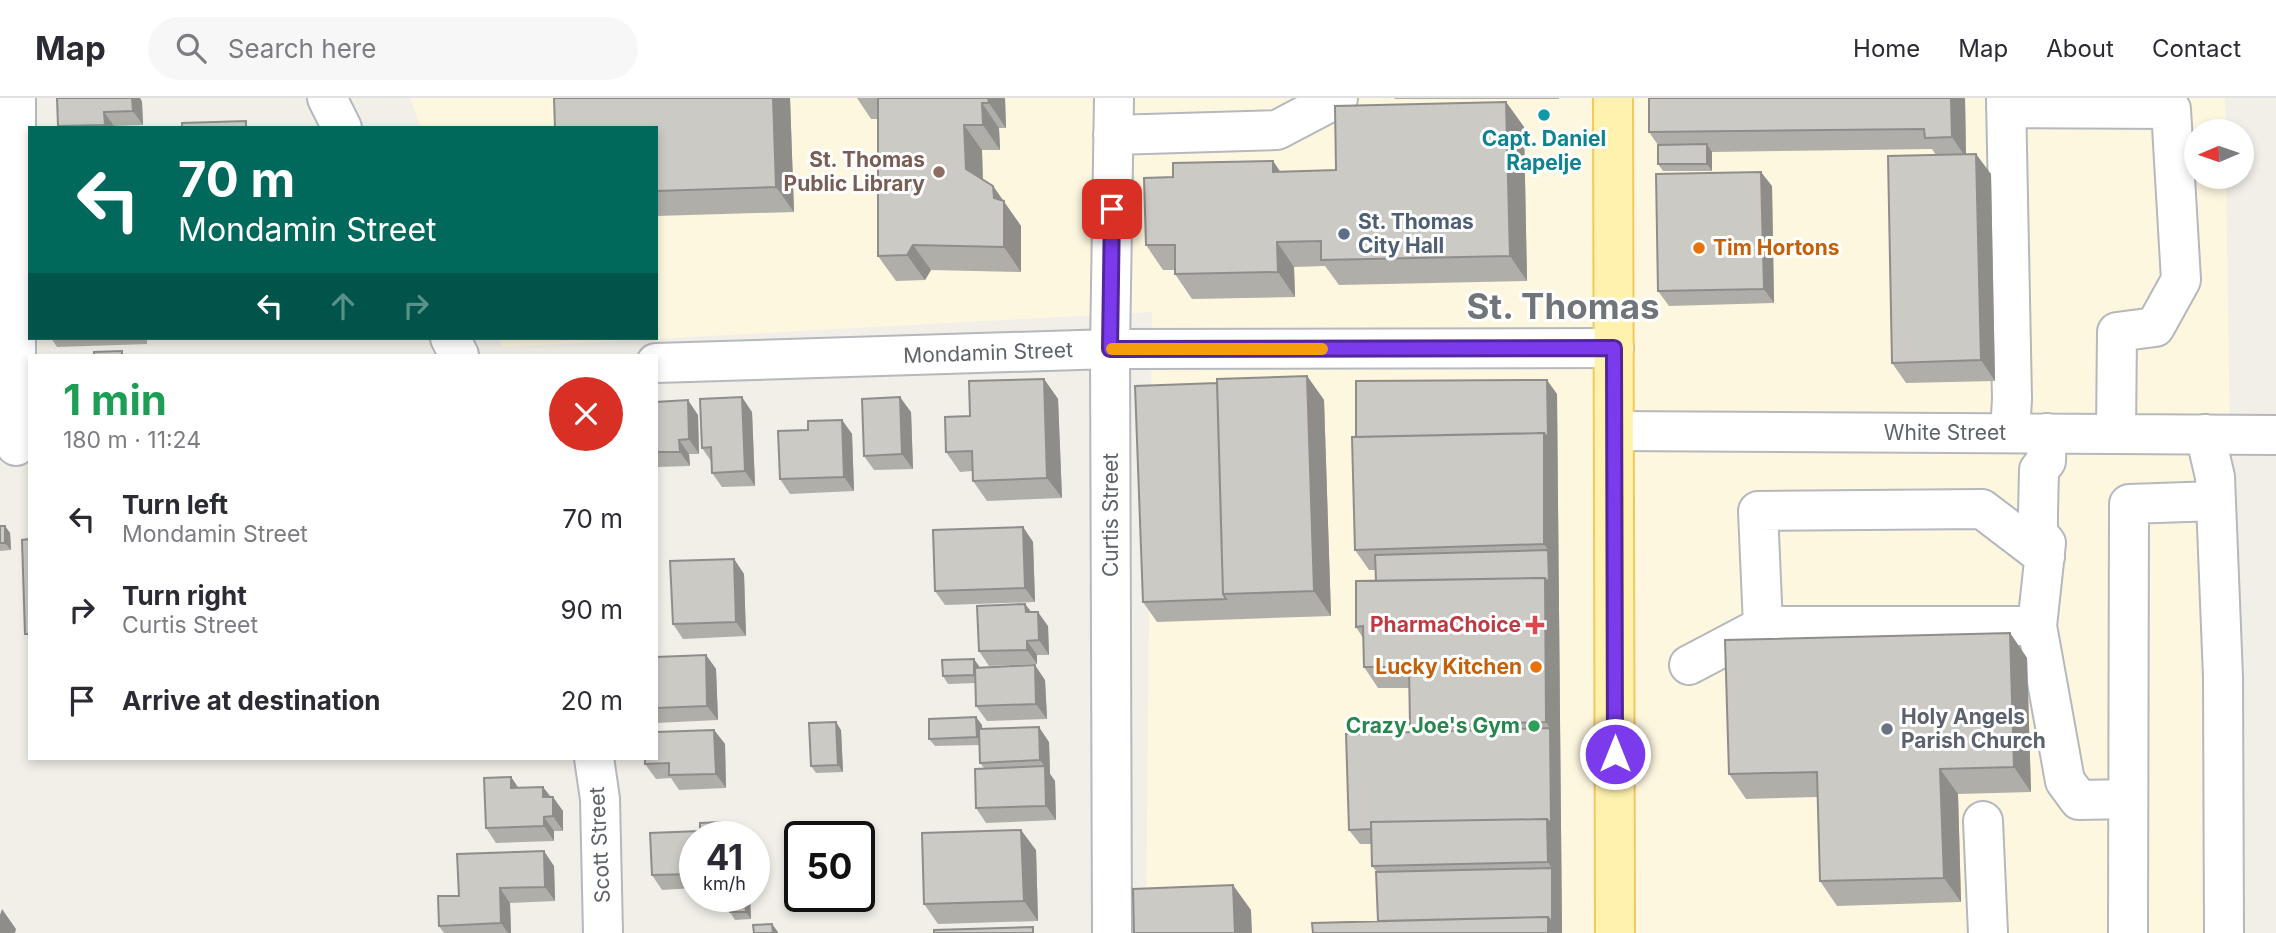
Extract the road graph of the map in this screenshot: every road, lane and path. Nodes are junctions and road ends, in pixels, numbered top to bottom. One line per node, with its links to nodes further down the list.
1 (16, 98): 17 (street)
2 (327, 98): 7 (street)
3 (1114, 98): 8 (street, Curtis Street)
4 (1338, 98): 8 (street)
5 (1613, 98): 9 (main road)
6 (2006, 103): 13 (street); 14 (street)
7 (341, 126)
8 (1113, 135): 10 (street, Curtis Street)
9 (1614, 348): 10 (street, Mondamin Street); 12 (main road)
10 (1110, 349): 11 (street, Mondamin Street); 28 (street, Curtis Street)
11 (658, 363)
12 (1614, 431): 13 (street, White Street); 29 (main road)
13 (2010, 433): 18 (street, White Street)
14 (2116, 433): 15 (street, White Street); 18 (street, White Street)
15 (2205, 434): 16 (street, White Street); 19 (street)
16 (2276, 435)
17 (15, 446)
18 (2047, 447): 20 (street)
19 (2216, 501): 25 (street); 32 (street)
20 (2046, 550): 21 (street); 22 (street)
21 (1763, 626): 22 (street); 23 (street)
22 (2037, 626): 25 (street)
23 (1689, 665)
24 (594, 760): 27 (street, Scott Street)
25 (2128, 799): 31 (street)
26 (1983, 821): 30 (street)
27 (603, 933)
28 (1112, 933)
29 (1615, 933)
30 (1987, 933)
31 (2128, 933)
32 (2224, 933)

